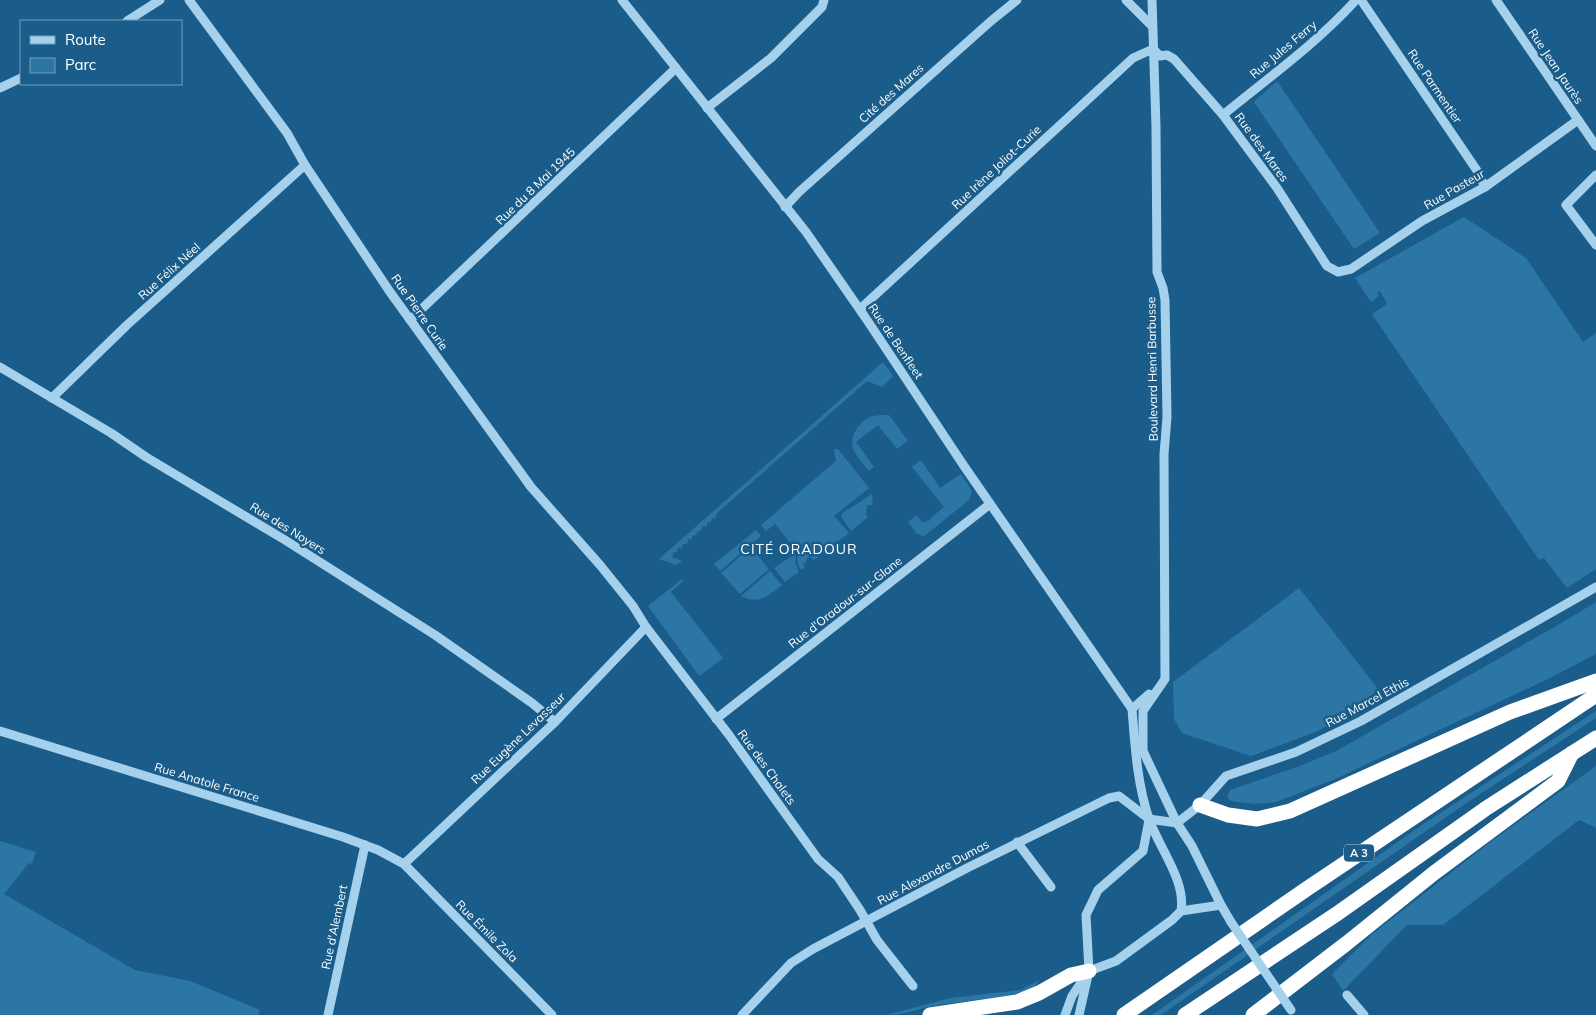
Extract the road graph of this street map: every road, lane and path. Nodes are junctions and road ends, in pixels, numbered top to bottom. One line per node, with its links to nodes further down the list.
1 (160, 0): 11 (street)
2 (189, 0): 21 (street, Rue Pierre Curie)
3 (622, 0): 14 (street, Rue de Benfleet)
4 (824, 0): 17 (street)
5 (1017, 0): 24 (street, Cité des Mares)
6 (1126, 0): 12 (street)
7 (1152, 0): 12 (street, Boulevard Henri Barbusse)
8 (1356, 0): 18 (street, Rue Jules Ferry)
9 (1361, 0): 23 (street, Rue Parmentier)
10 (1500, 2): 19 (street, Rue Jean Jaurès)
11 (129, 20)
12 (1152, 26): 13 (street, Boulevard Henri Barbusse)
13 (1153, 49): 18 (street, Rue des Mares); 27 (street, Rue Irène Joliot-Curie); 34 (street, Boulevard Henri Barbusse)
14 (676, 68): 17 (street, Rue de Benfleet); 28 (street, Rue du 8 Mai 1945)
15 (20, 78): 16 (street)
16 (0, 88)
17 (707, 108): 24 (street, Rue de Benfleet)
18 (1223, 115): 26 (street, Rue des Mares)
19 (1578, 120): 20 (street, Rue Jean Jaurès); 23 (street, Rue Pasteur)
20 (1596, 146)
21 (306, 165): 28 (street, Rue Pierre Curie); 30 (street, Rue Félix Néel)
22 (1596, 175): 25 (street)
23 (1485, 187): 26 (street, Rue Pasteur)
24 (785, 207): 27 (street, Rue de Benfleet)
25 (1596, 245)
26 (1338, 272)
27 (860, 310): 31 (street, Rue de Benfleet)
28 (410, 320): 33 (street, Rue Pierre Curie)
29 (0, 367): 30 (street, Rue des Noyers)
30 (52, 398): 39 (street, Rue des Noyers)
31 (990, 504): 37 (street, Rue de Benfleet); 38 (street, Rue d'Oradour-sur-Glane)
32 (1596, 586): 43 (street, Rue Marcel Ethis)
33 (646, 627): 38 (street, Rue des Chalets); 39 (street, Rue Eugène Levasseur)
34 (1165, 679): 37 (street); 45 (street)
35 (1596, 681): 43 (highway)
36 (1596, 695): 63 (highway, A 3)
37 (1132, 709): 44 (street)
38 (716, 719): 52 (street, Rue des Chalets)
39 (555, 722): 48 (street, Rue Eugène Levasseur)
40 (0, 731): 47 (street, Rue Anatole France)
41 (1596, 738): 42 (highway)
42 (1572, 753): 64 (highway); 65 (highway)
43 (1200, 805): 45 (street, Rue Marcel Ethis)
44 (1149, 819): 45 (street); 46 (street, Rue Alexandre Dumas); 51 (street); 53 (street)
45 (1177, 823): 50 (street)
46 (1017, 842): 49 (street); 52 (street, Rue Alexandre Dumas)
47 (365, 845): 48 (street, Rue Anatole France); 58 (street, Rue d'Alembert)
48 (404, 864): 59 (street, Rue Émile Zola)
49 (1051, 887)
50 (1221, 905): 51 (street); 56 (street, bridge)
51 (1181, 911): 53 (street)
52 (866, 920): 54 (street, Rue des Chalets); 60 (street, Rue Alexandre Dumas)
53 (1089, 971): 57 (street); 61 (highway); 62 (street)
54 (913, 986)
55 (1346, 994): 66 (street)
56 (1293, 1012)
57 (1079, 1014)
58 (328, 1015)
59 (552, 1015)
60 (742, 1015)
61 (930, 1015)
62 (1065, 1015)
63 (1124, 1015)
64 (1185, 1015)
65 (1253, 1015)
66 (1364, 1015)

